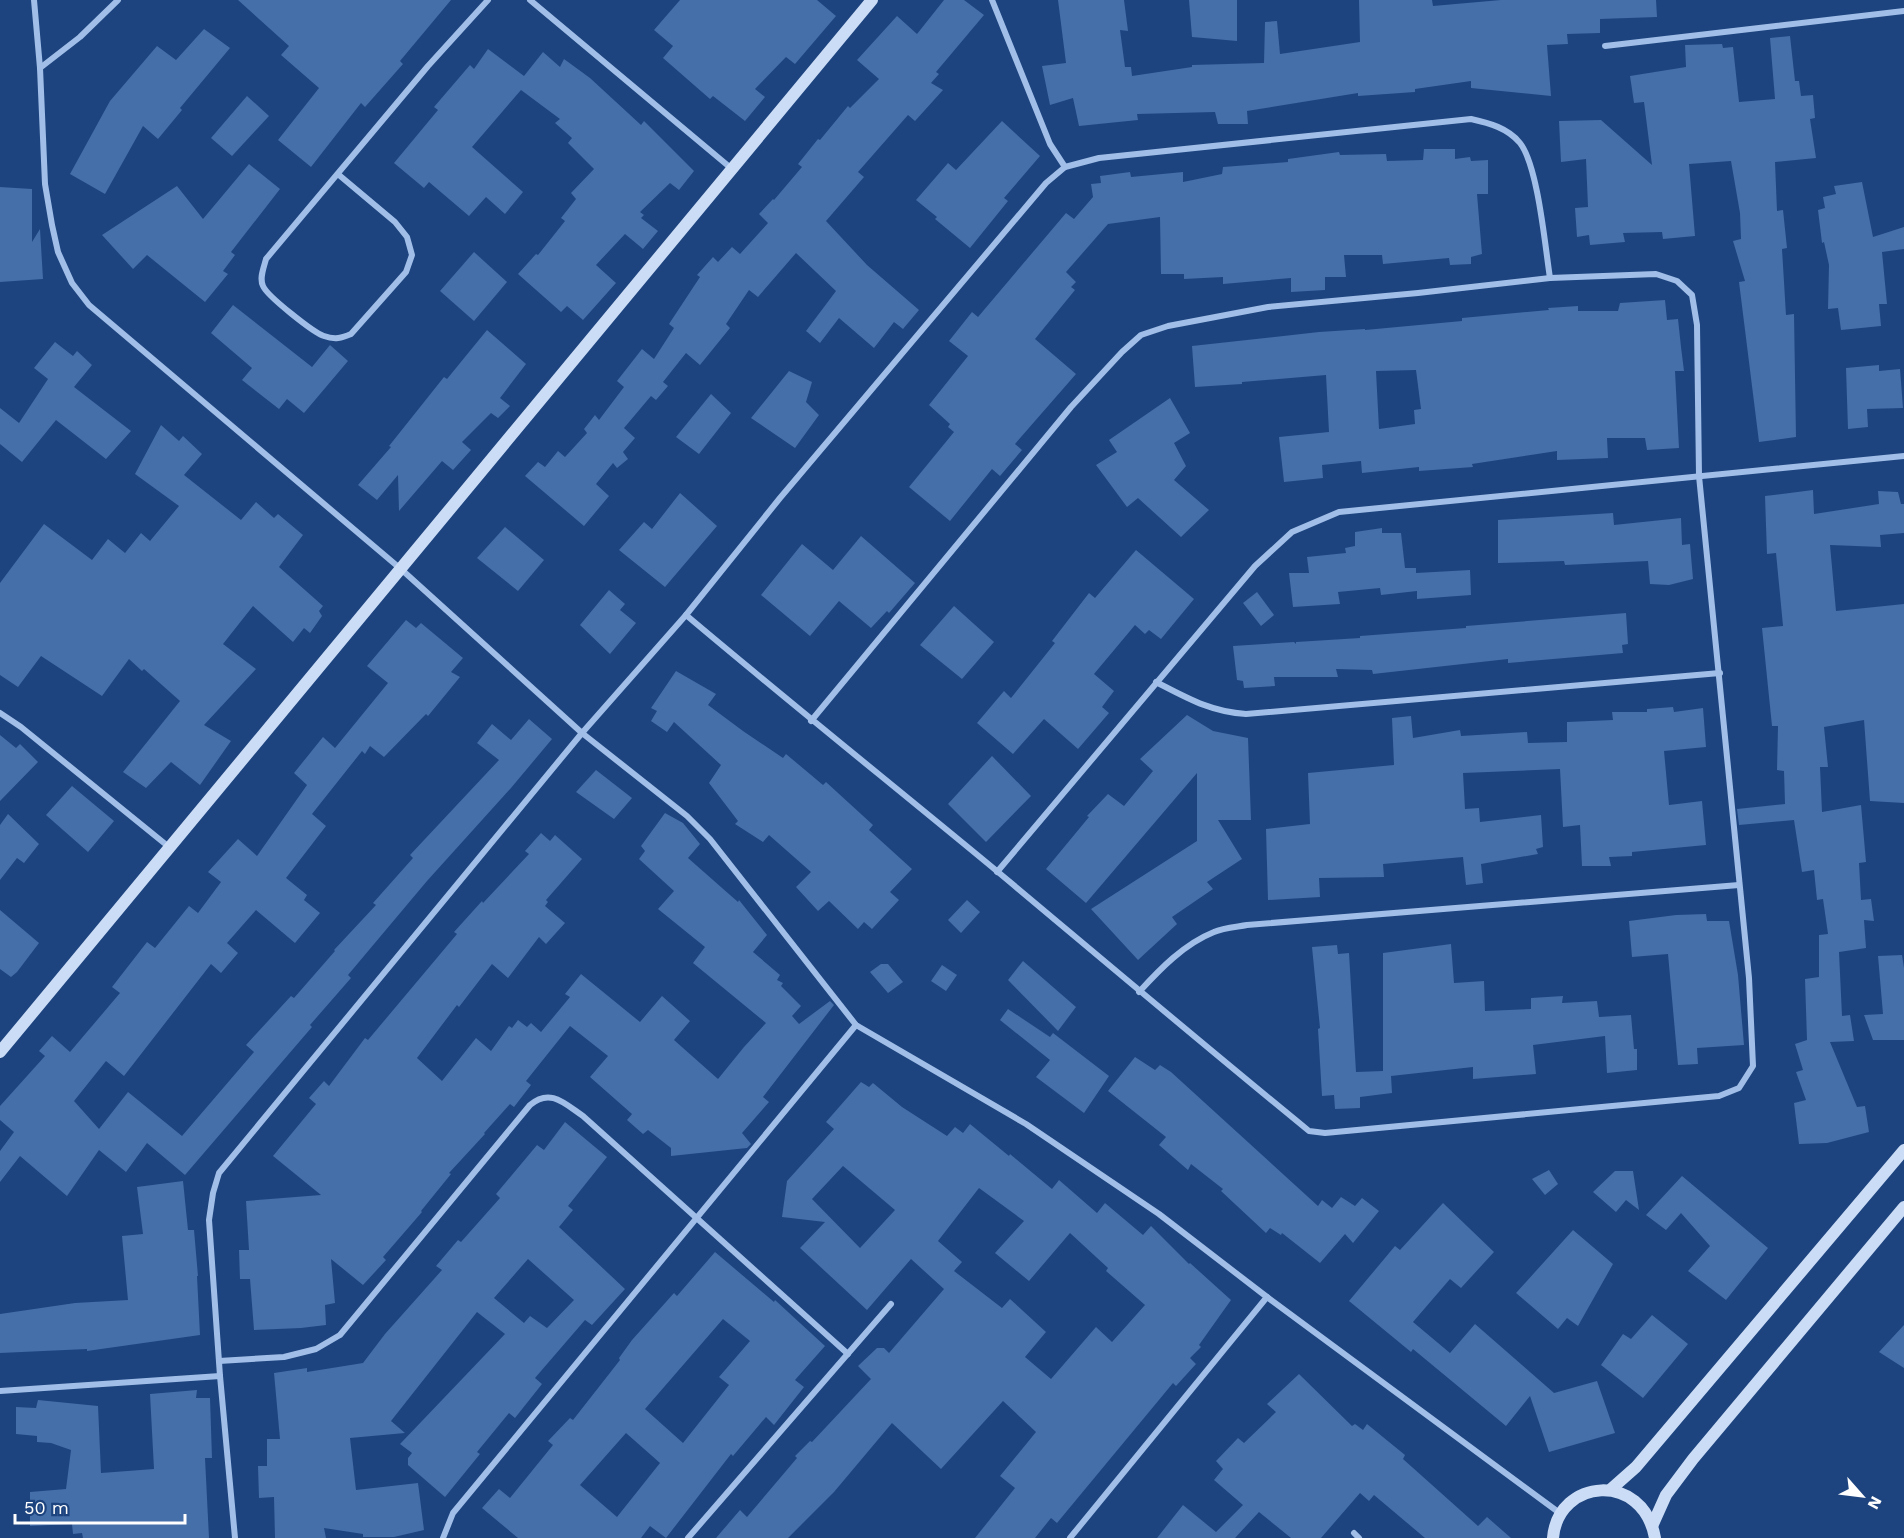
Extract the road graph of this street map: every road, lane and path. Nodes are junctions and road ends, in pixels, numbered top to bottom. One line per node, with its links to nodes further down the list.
1 (34, 0): 9 (street)
2 (118, 0): 9 (street)
3 (488, 0): 12 (street)
4 (530, 0): 11 (street)
5 (872, 0): 11 (street)
6 (992, 0): 10 (street)
7 (1904, 11): 8 (street)
8 (1605, 46)
9 (40, 68): 16 (street)
10 (1065, 167): 13 (street); 17 (street)
11 (733, 170): 16 (street)
12 (339, 174): 12 (street)
13 (1550, 278): 15 (street); 21 (street)
14 (1904, 456): 15 (street)
15 (1699, 476): 18 (street); 19 (street)
16 (402, 570): 22 (street); 23 (street)
17 (686, 615): 21 (street); 22 (street)
18 (1720, 673): 19 (street); 25 (street)
19 (1156, 682): 24 (street)
20 (0, 713): 23 (street)
21 (811, 721): 24 (street)
22 (582, 733): 27 (street); 35 (street)
23 (170, 848): 28 (street)
24 (997, 872): 26 (street)
25 (1739, 885): 26 (street); 26 (street)
26 (1139, 992)
27 (856, 1025): 31 (street); 32 (street)
28 (0, 1052)
29 (1904, 1150): 38 (street)
30 (1904, 1207): 40 (street)
31 (696, 1218): 34 (street); 35 (street); 43 (street)
32 (1267, 1297): 39 (street); 45 (street)
33 (891, 1304): 34 (street)
34 (849, 1354): 44 (street)
35 (219, 1361): 36 (street)
36 (220, 1376): 37 (street); 42 (street)
37 (0, 1391)
38 (1610, 1490): 39 (street); 40 (street)
39 (1561, 1514): 47 (street)
40 (1653, 1524): 48 (street)
41 (1354, 1533): 46 (street)
42 (235, 1538)
43 (443, 1538)
44 (688, 1538)
45 (1070, 1538)
46 (1359, 1538)
47 (1554, 1538)
48 (1655, 1538)

